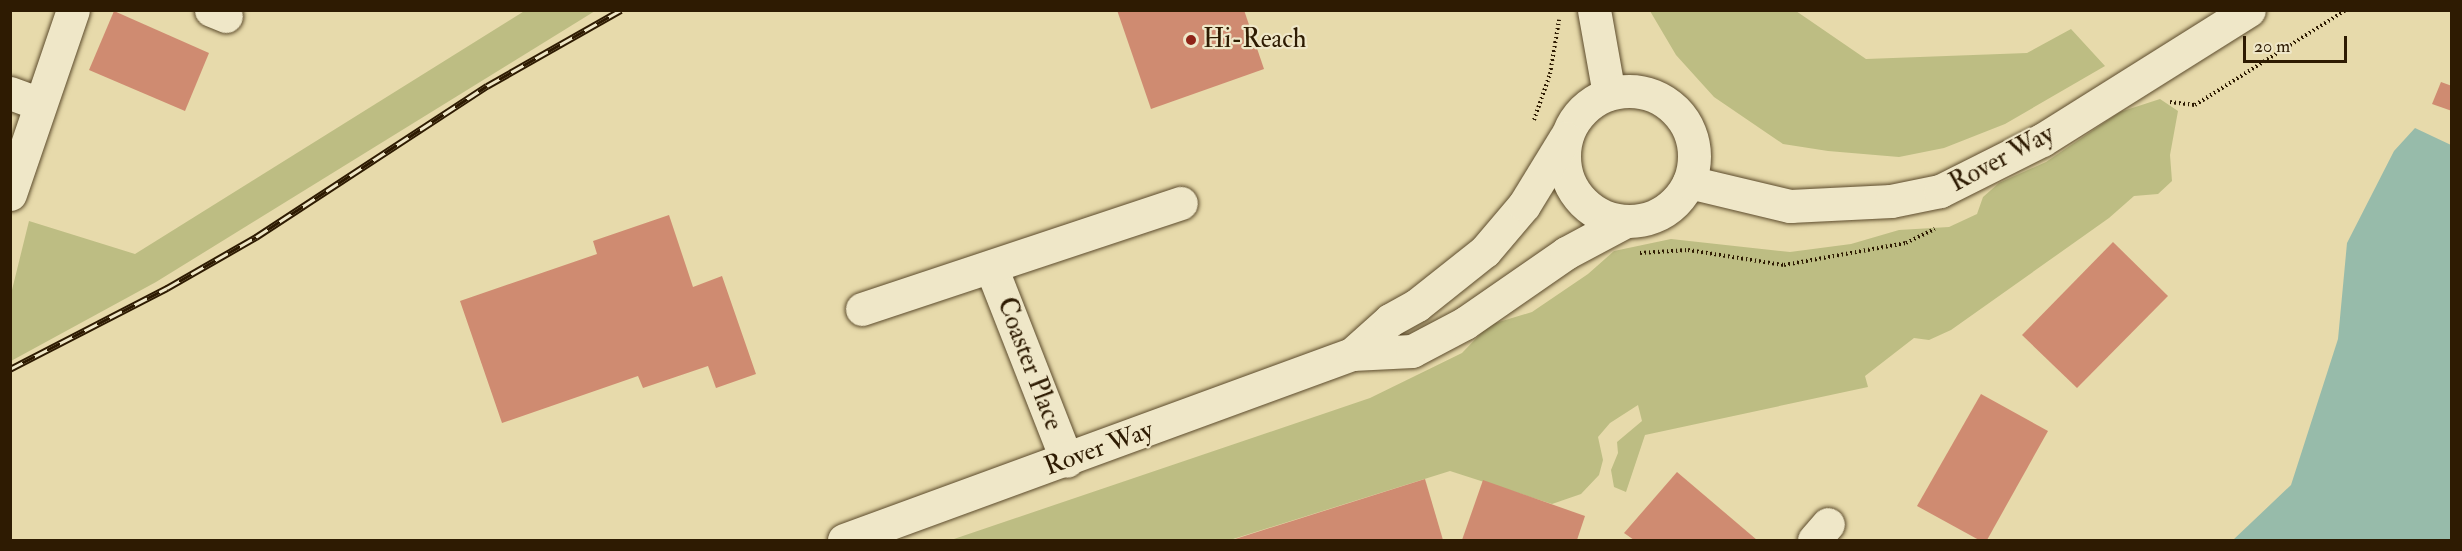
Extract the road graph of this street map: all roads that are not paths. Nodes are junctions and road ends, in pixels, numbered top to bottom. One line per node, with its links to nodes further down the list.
1 (73, 10): 5 (street)
2 (1594, 10): 4 (street)
3 (2249, 10): 7 (street, Rover Way)
4 (1608, 94): 6 (street); 7 (street)
5 (25, 98): 8 (street)
6 (1567, 134): 10 (street); 13 (street, Rover Way)
7 (1689, 182): 10 (street)
8 (10, 194)
9 (1181, 203): 11 (street, Coaster Place)
10 (1624, 222): 13 (street, Rover Way)
11 (991, 267): 12 (street, Coaster Place); 14 (street, Coaster Place)
12 (862, 309)
13 (1352, 354): 14 (street, Rover Way)
14 (1067, 461): 15 (street, Rover Way)
15 (844, 540)

